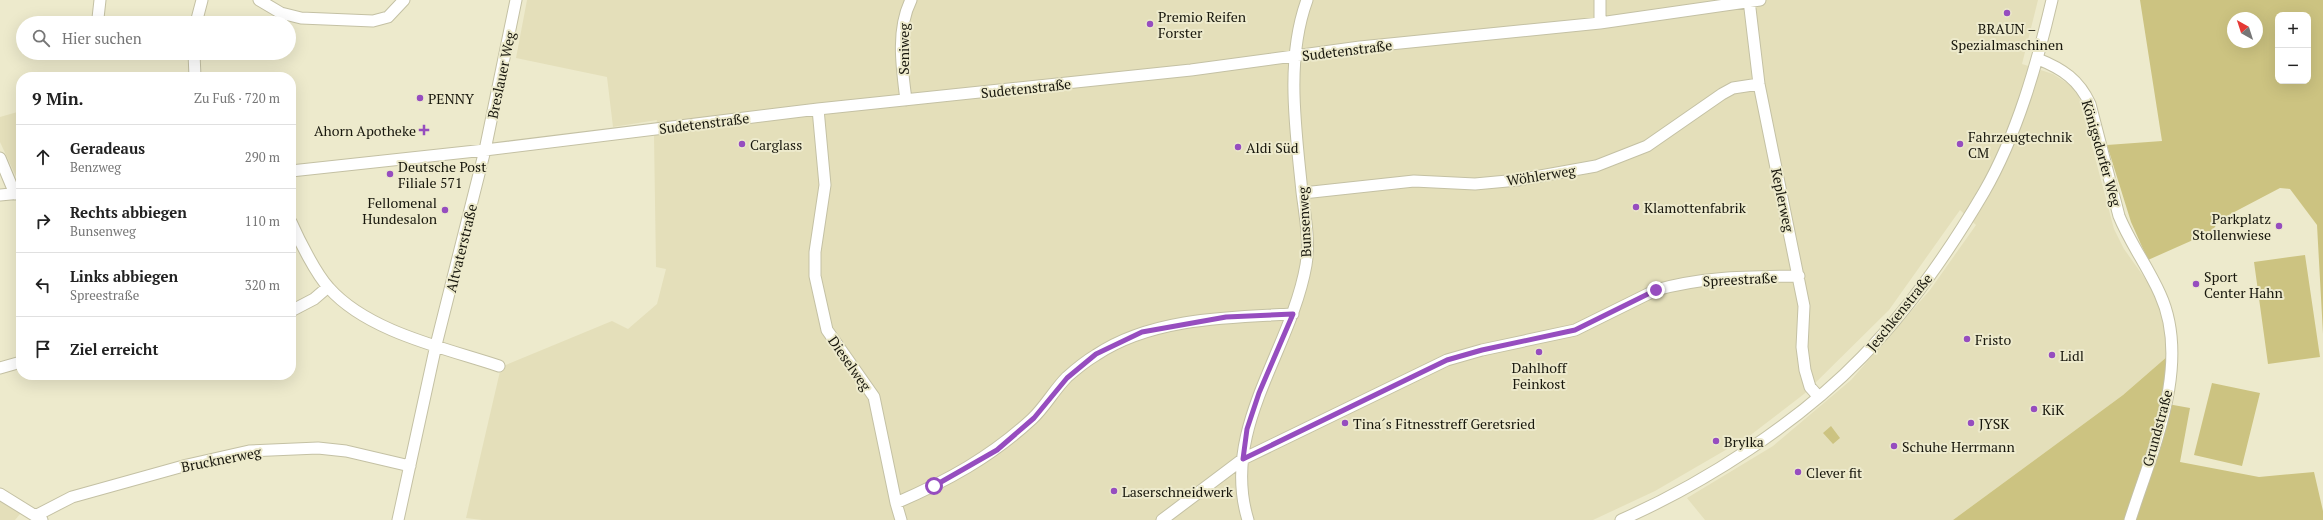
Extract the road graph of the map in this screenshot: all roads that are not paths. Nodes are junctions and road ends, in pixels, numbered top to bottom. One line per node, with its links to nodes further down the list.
1 (100, 0): 11 (street)
2 (202, 0): 12 (street)
3 (259, 0): 13 (street)
4 (404, 0): 14 (street)
5 (516, 0): 23 (street, Breslauer Weg)
6 (911, 0): 21 (street, Seniweg)
7 (1308, 0): 16 (street, Bunsenweg)
8 (1600, 0): 15 (street)
9 (2052, 0): 17 (street, Jeschkenstraße)
10 (1753, 1): 15 (street, Sudetenstraße); 20 (street, Keplerweg)
11 (98, 16)
12 (198, 16)
13 (293, 16)
14 (296, 17)
15 (1600, 23): 16 (street, Sudetenstraße)
16 (1296, 56): 21 (street, Sudetenstraße); 28 (street, Bunsenweg)
17 (2038, 59): 31 (street, Königsdorfer Weg); 40 (street, Jeschkenstraße)
18 (195, 60): 19 (street)
19 (196, 72)
20 (1759, 84): 28 (street, Wöhlerweg); 32 (street, Keplerweg)
21 (906, 100): 22 (street, Sudetenstraße)
22 (818, 109): 23 (street, Sudetenstraße); 44 (street, Dieselweg)
23 (485, 150): 25 (street, Sudetenstraße); 36 (street, Altvaterstraße)
24 (0, 158): 26 (street)
25 (296, 170)
26 (16, 189)
27 (16, 193): 29 (street)
28 (1303, 193): 35 (street, Bunsenweg)
29 (0, 195)
30 (296, 231): 33 (street)
31 (2145, 267): 51 (street, Grundstraße)
32 (1799, 276): 40 (street, Keplerweg); 41 (street, Spreestraße)
33 (328, 288): 34 (street); 36 (street)
34 (296, 309)
35 (1293, 314): 41 (street, Bunsenweg); 44 (street)
36 (436, 345): 38 (street); 42 (street, Altvaterstraße)
37 (16, 363): 39 (street)
38 (499, 366)
39 (0, 368)
40 (1818, 396): 50 (street, Jeschkenstraße)
41 (1243, 459): 48 (street, Spreestraße); 49 (street, Bunsenweg)
42 (410, 466): 45 (street, Brucknerweg); 46 (street, Altvaterstraße)
43 (0, 494): 45 (street)
44 (896, 503): 47 (street, Dieselweg)
45 (40, 518)
46 (398, 520)
47 (901, 520)
48 (1162, 520)
49 (1248, 520)
50 (1621, 520)
51 (2130, 520)

